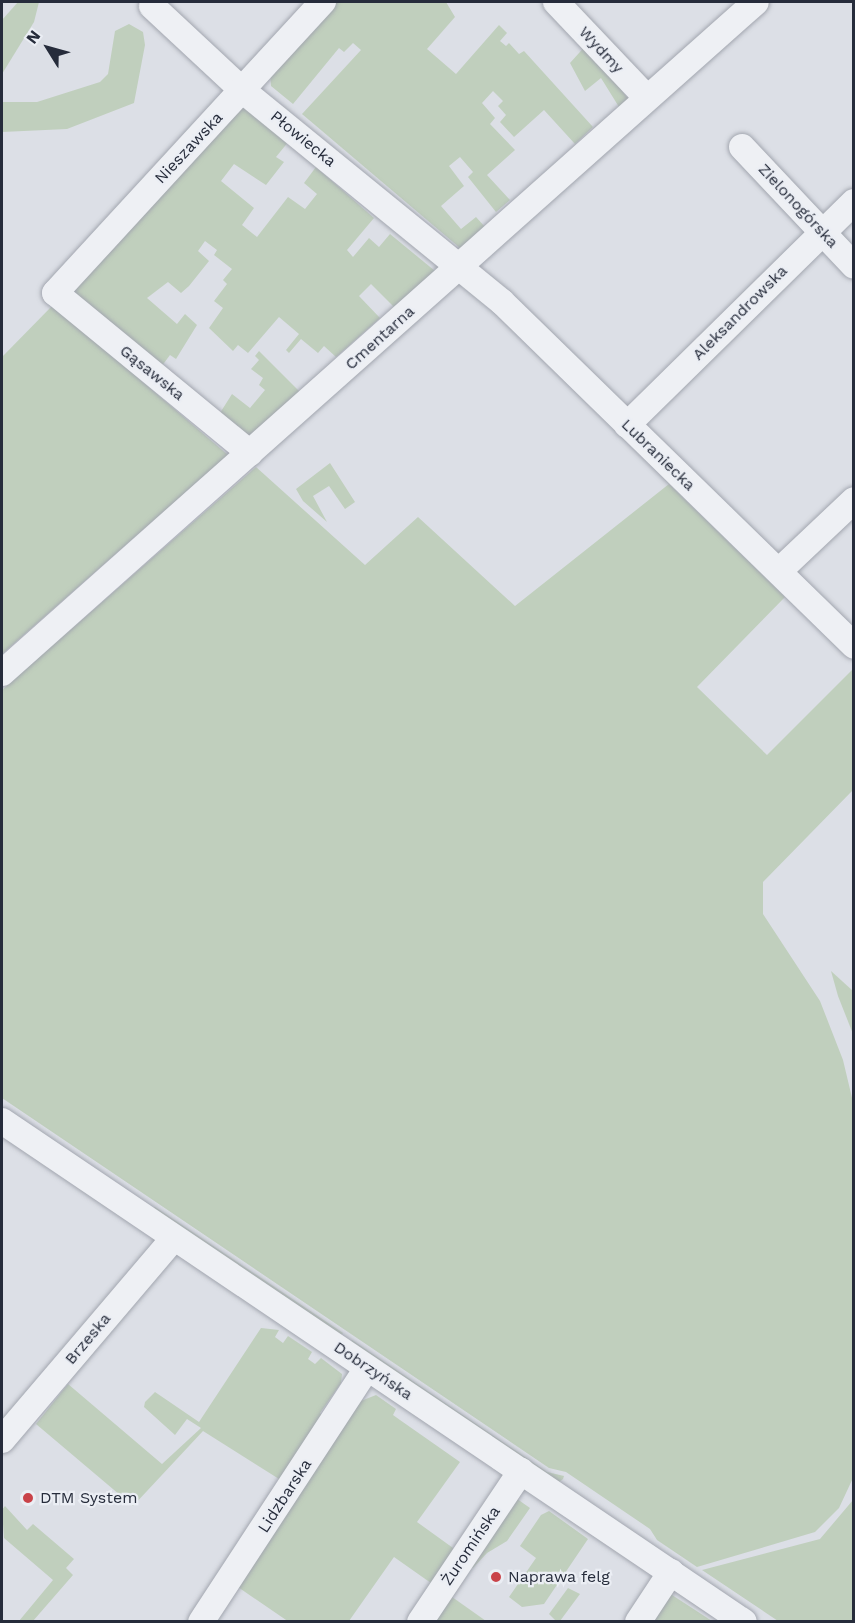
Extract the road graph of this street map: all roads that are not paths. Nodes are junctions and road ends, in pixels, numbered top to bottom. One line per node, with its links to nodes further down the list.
1 (323, 2): 5 (street, Nieszawska)
2 (556, 2): 6 (street, Wydmy)
3 (756, 2): 6 (street, Cmentarna)
4 (152, 6): 5 (street, Płowiecka)
5 (242, 90): 11 (street, Płowiecka); 12 (street, Nieszawska)
6 (647, 98): 11 (street, Cmentarna)
7 (742, 147): 9 (street, Zielonogórska)
8 (854, 202): 9 (street, Aleksandrowska)
9 (822, 232): 10 (street, Zielonogórska); 13 (street, Aleksandrowska)
10 (854, 266)
11 (460, 267): 13 (street, Lubraniecka); 14 (street, Cmentarna)
12 (55, 293): 14 (street, Gąsawska)
13 (627, 425): 16 (street, Lubraniecka)
14 (250, 453): 18 (street, Cmentarna)
15 (854, 500): 16 (street)
16 (779, 571): 17 (street, Lubraniecka)
17 (854, 646)
18 (2, 673)
19 (2, 1121): 20 (street, Dobrzyńska)
20 (174, 1238): 21 (street, Dobrzyńska); 22 (street, Brzeska)
21 (367, 1368): 23 (street, Dobrzyńska); 25 (street, Lidzbarska)
22 (2, 1440)
23 (521, 1471): 24 (street, Dobrzyńska); 26 (street, Żuromińska)
24 (671, 1572): 27 (street); 28 (street, Dobrzyńska)
25 (201, 1622)
26 (420, 1622)
27 (638, 1622)
28 (744, 1622)

